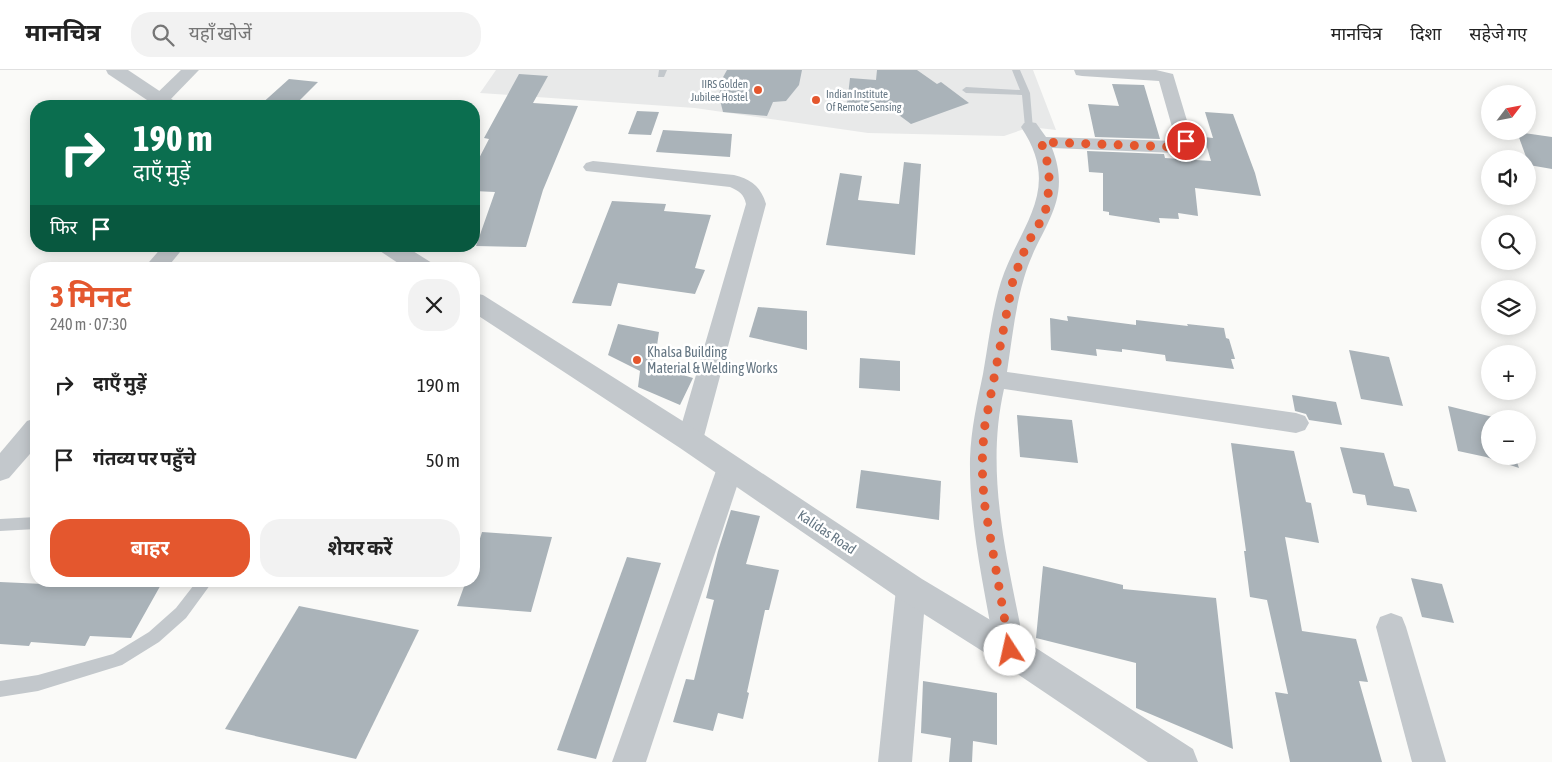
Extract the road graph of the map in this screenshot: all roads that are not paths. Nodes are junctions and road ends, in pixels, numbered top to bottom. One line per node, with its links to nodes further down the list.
1 (115, 70): 7 (street)
2 (191, 70): 8 (street)
3 (1016, 70): 6 (lane)
4 (1082, 71): 9 (street)
5 (966, 90): 6 (lane)
6 (1026, 93): 9 (lane)
7 (160, 100)
8 (166, 100)
9 (1036, 135): 16 (street)
10 (593, 167): 19 (street)
11 (170, 252): 13 (street)
12 (397, 252): 14 (street)
13 (160, 262)
14 (413, 262)
15 (480, 305): 19 (street, Kalidas Road)
16 (994, 378): 17 (street); 27 (street)
17 (1296, 423)
18 (30, 436): 21 (street)
19 (690, 440): 20 (street, Kalidas Road)
20 (730, 468): 25 (street, Kalidas Road); 29 (street)
21 (0, 470)
22 (30, 523): 23 (lane)
23 (0, 525)
24 (201, 587): 28 (lane)
25 (911, 589): 27 (street, Kalidas Road); 30 (street)
26 (1391, 626): 32 (street)
27 (1010, 650): 31 (street, Kalidas Road)
28 (0, 689)
29 (629, 762)
30 (895, 762)
31 (1180, 762)
32 (1429, 762)

